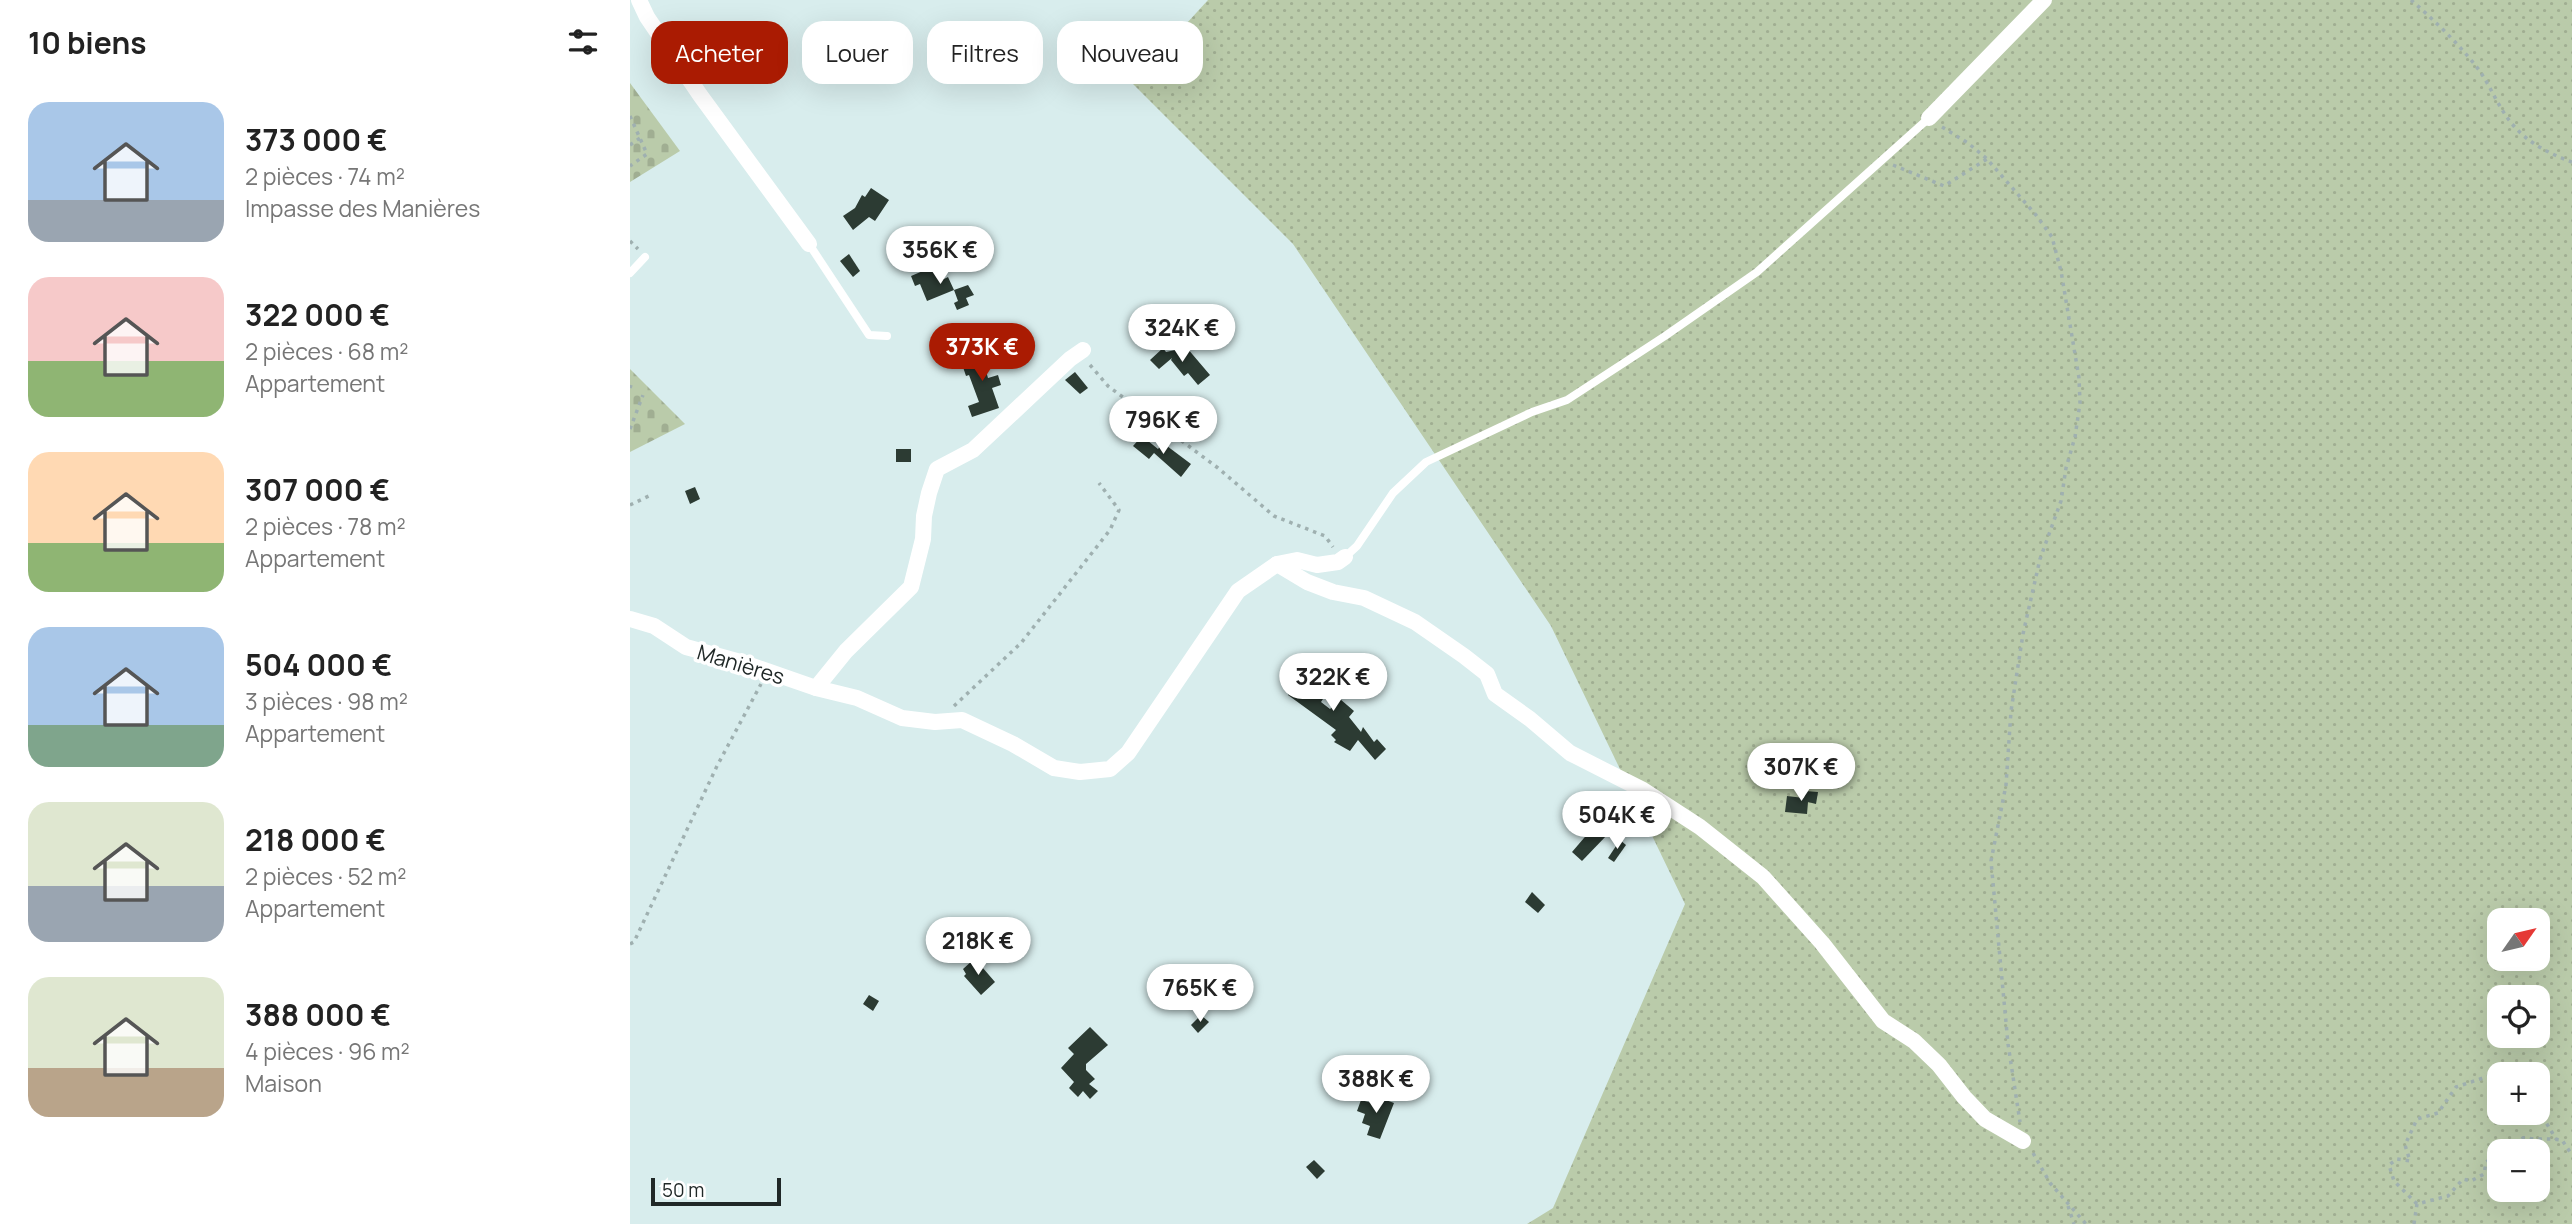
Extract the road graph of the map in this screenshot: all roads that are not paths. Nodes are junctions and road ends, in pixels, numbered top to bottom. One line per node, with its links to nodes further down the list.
1 (639, 0): 4 (street)
2 (2044, 0): 3 (street)
3 (1929, 118): 9 (lane)
4 (809, 244): 7 (lane)
5 (645, 257): 6 (lane)
6 (630, 273)
7 (887, 336)
8 (1081, 351): 12 (street)
9 (1343, 558): 10 (street)
10 (1277, 564): 12 (street, Manières); 13 (street)
11 (630, 619): 12 (street, Manières)
12 (816, 688)
13 (2023, 1141)

